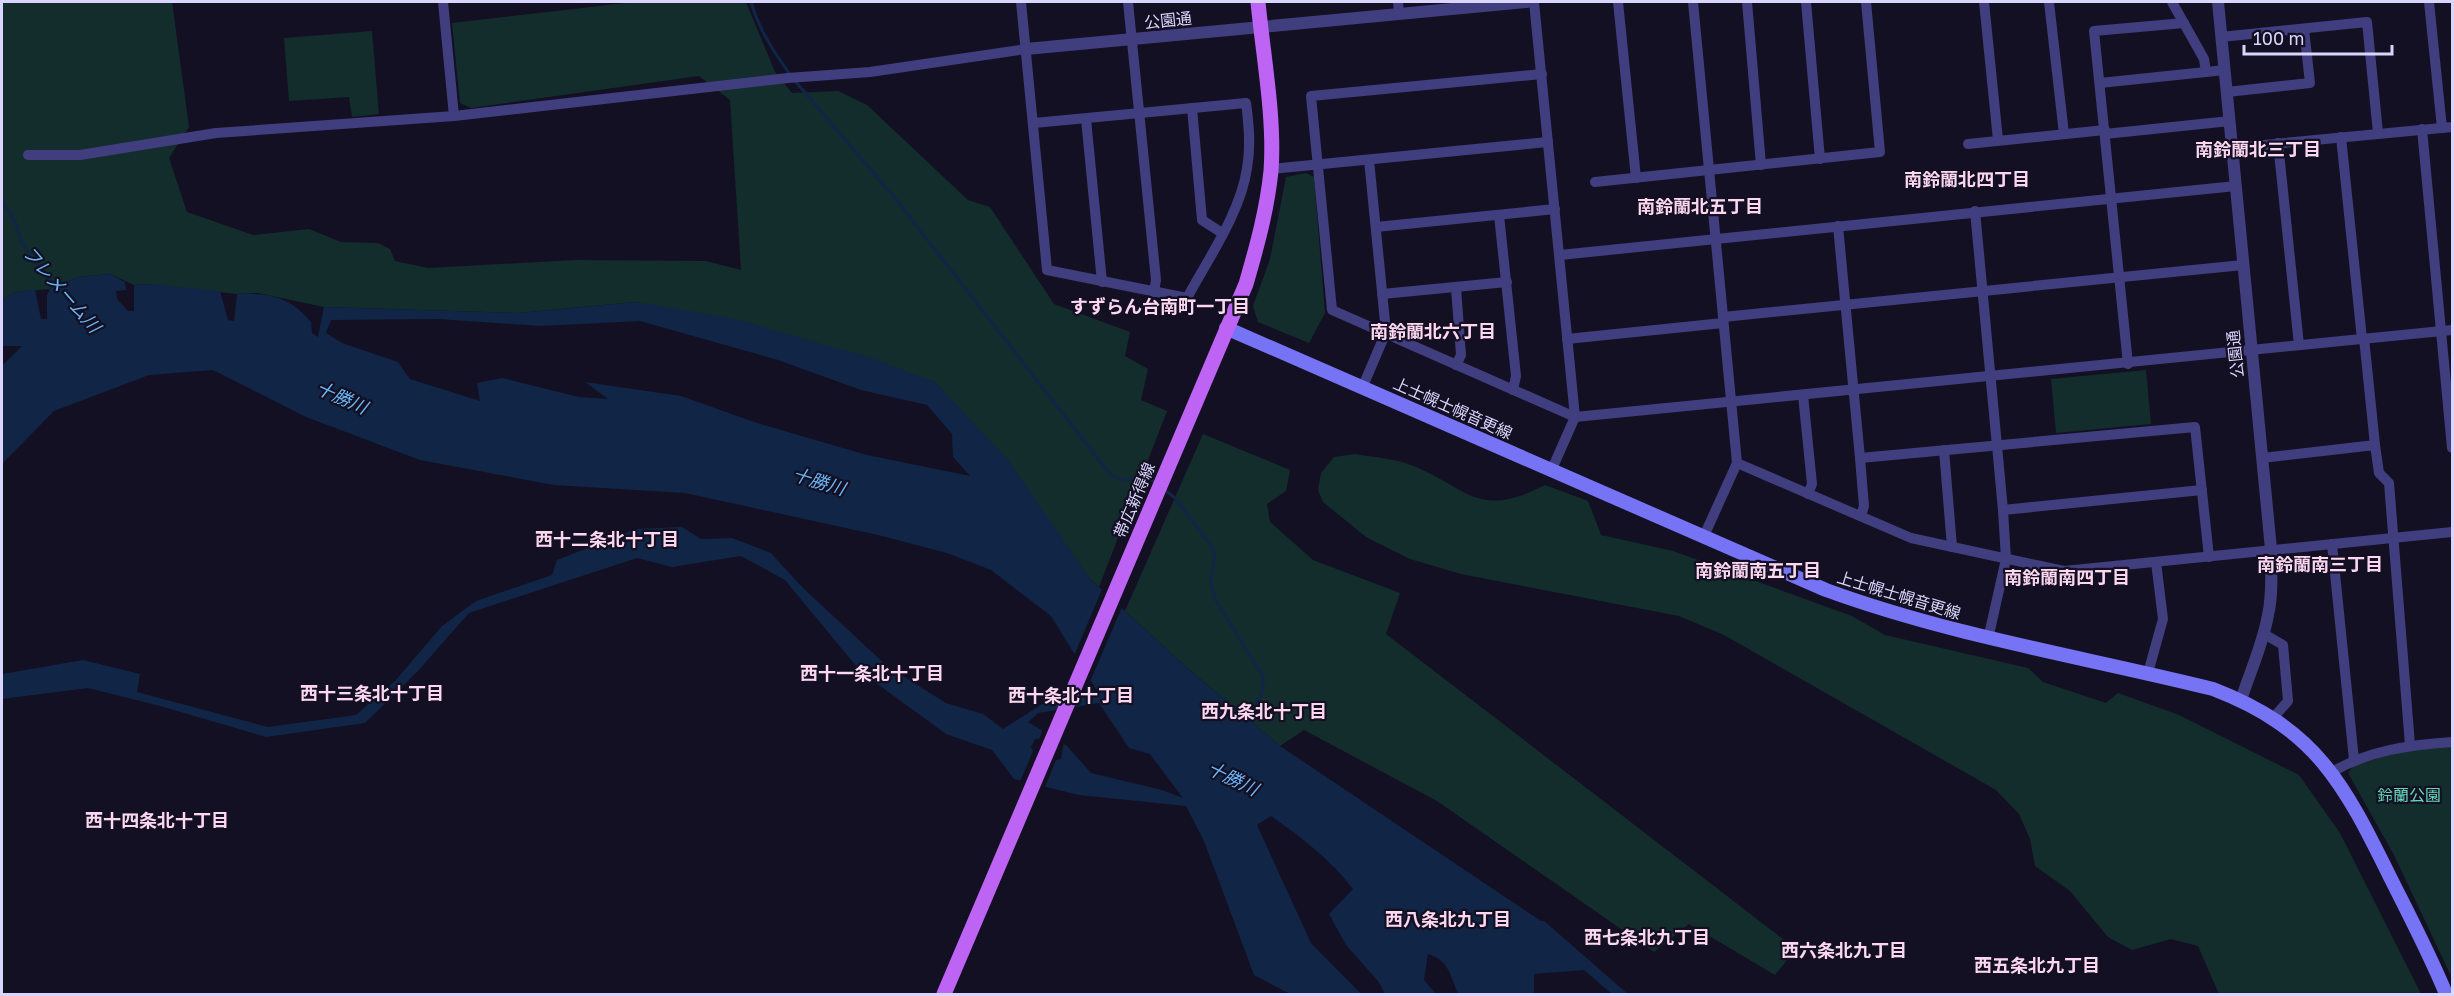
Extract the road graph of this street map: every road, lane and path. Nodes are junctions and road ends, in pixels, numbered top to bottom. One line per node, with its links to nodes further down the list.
1 (443, 2): 32 (street)
2 (1021, 2): 24 (street)
3 (1128, 2): 23 (street)
4 (1258, 2): 20 (main road, 帯広新得線)
5 (1527, 2): 17 (street, 公園通)
6 (1534, 2): 27 (street)
7 (1618, 2): 54 (street)
8 (1693, 2): 53 (street)
9 (1747, 2): 51 (street)
10 (1806, 2): 48 (street)
11 (1866, 2): 48 (street)
12 (1984, 2): 42 (street)
13 (2049, 2): 40 (street)
14 (2172, 2): 19 (street)
15 (2218, 2): 22 (street, 公園通)
16 (2429, 2): 36 (street)
17 (1493, 3): 18 (street, 公園通)
18 (1398, 8): 20 (street, 公園通)
19 (2184, 23): 26 (street); 28 (street)
20 (1260, 27): 23 (street, 公園通); 52 (main road, 帯広新得線)
21 (2304, 29): 22 (street); 29 (street); 39 (street)
22 (2222, 37): 25 (street, 公園通)
23 (1132, 40): 24 (street, 公園通); 31 (street)
24 (1026, 49): 32 (street); 35 (street)
25 (2225, 70): 26 (street); 29 (street, 公園通)
26 (2206, 72): 28 (street)
27 (1542, 74): 43 (street); 50 (street)
28 (2100, 83): 38 (street)
29 (2227, 92): 34 (street, 公園通)
30 (1192, 108): 31 (street); 63 (street); 63 (street)
31 (1139, 114): 33 (street); 72 (street)
32 (454, 116): 47 (street)
33 (1086, 119): 35 (street); 68 (street)
34 (2230, 121): 38 (street); 46 (street, 公園通)
35 (1034, 123): 68 (street)
36 (2447, 127): 37 (street)
37 (2422, 129): 39 (street); 77 (street)
38 (2105, 132): 40 (street); 57 (street)
39 (2378, 133): 41 (street)
40 (2064, 134): 42 (street)
41 (2341, 137): 44 (street); 79 (street)
42 (1998, 140): 45 (street)
43 (1548, 142): 49 (street); 58 (street)
44 (2278, 143): 46 (street); 81 (street)
45 (1968, 144)
46 (2232, 148): 56 (street, 公園通)
47 (28, 156)
48 (1820, 159): 51 (street)
49 (1369, 160): 50 (street); 62 (street)
50 (1317, 165): 52 (street); 78 (street)
51 (1761, 165): 53 (street)
52 (1271, 169): 76 (main road, 帯広新得線)
53 (1708, 171): 54 (street); 64 (street)
54 (1636, 178): 55 (street)
55 (1594, 182)
56 (2236, 186): 57 (street); 66 (street, 公園通)
57 (2111, 199): 59 (street); 67 (street)
58 (1555, 209): 60 (street); 65 (street)
59 (1975, 211): 61 (street); 71 (street)
60 (1499, 215): 62 (street); 69 (street)
61 (1838, 226): 64 (street); 74 (street)
62 (1376, 227): 73 (street)
63 (1222, 233): 72 (street)
64 (1715, 239): 65 (street); 75 (street)
65 (1560, 255): 80 (street)
66 (2243, 265): 67 (street); 82 (street, 公園通)
67 (2120, 278): 71 (street); 83 (street)
68 (1101, 282): 72 (street)
69 (1507, 282): 70 (street); 87 (street)
70 (1456, 288): 73 (street); 84 (street)
71 (1983, 291): 74 (street); 85 (street)
72 (1154, 292)
73 (1382, 294): 78 (street)
74 (1846, 304): 75 (street); 88 (street)
75 (1723, 320): 80 (street); 90 (street)
76 (1226, 328): 86 (main road, 上士幌士幌音更線); 122 (main road, 帯広新得線)
77 (2447, 331): 79 (street); 94 (street)
78 (1386, 332): 84 (street); 86 (street)
79 (2363, 338): 81 (street); 92 (street)
80 (1567, 339): 91 (street)
81 (2299, 345): 82 (street)
82 (2252, 351): 83 (street); 97 (street, 公園通)
83 (2128, 364): 85 (street)
84 (1456, 365): 87 (street)
85 (1990, 377): 88 (street); 93 (street)
86 (1363, 386): 99 (main road, 上士幌士幌音更線)
87 (1513, 390): 91 (street)
88 (1854, 390): 89 (street); 96 (street)
89 (1803, 395): 90 (street); 101 (street)
90 (1731, 402): 91 (street); 98 (street)
91 (1575, 417): 99 (street)
92 (2376, 445): 97 (street); 106 (street)
93 (1996, 446): 95 (street); 100 (street); 102 (street)
94 (2452, 448)
95 (1944, 450): 96 (street); 108 (street)
96 (1860, 458): 103 (street)
97 (2262, 458): 109 (street, 公園通)
98 (1737, 463): 101 (street); 105 (street)
99 (1552, 469): 105 (main road, 上士幌士幌音更線)
100 (2202, 490): 102 (street); 110 (street)
101 (1808, 494): 103 (street)
102 (2003, 510): 111 (street)
103 (1861, 516): 108 (street)
104 (2452, 532): 106 (street)
105 (1704, 536): 114 (main road, 上士幌士幌音更線)
106 (2392, 538): 107 (street); 119 (street)
107 (2332, 544): 109 (street); 120 (street)
108 (1952, 547): 111 (street)
109 (2271, 549): 110 (street); 113 (street, 公園通)
110 (2209, 557): 112 (street)
111 (2006, 559): 112 (street); 114 (street)
112 (2156, 562): 115 (street)
113 (2264, 634): 116 (street, 公園通); 117 (street)
114 (1988, 639): 115 (main road, 上士幌士幌音更線)
115 (2148, 673): 116 (main road, 上士幌士幌音更線)
116 (2241, 700): 117 (main road, 上士幌士幌音更線)
117 (2274, 717): 121 (main road, 上士幌士幌音更線)
118 (2452, 742): 119 (street)
119 (2410, 745): 120 (street)
120 (2354, 760): 121 (street)
121 (2332, 772): 123 (main road, 上士幌士幌音更線)
122 (944, 994)
123 (2446, 994)

